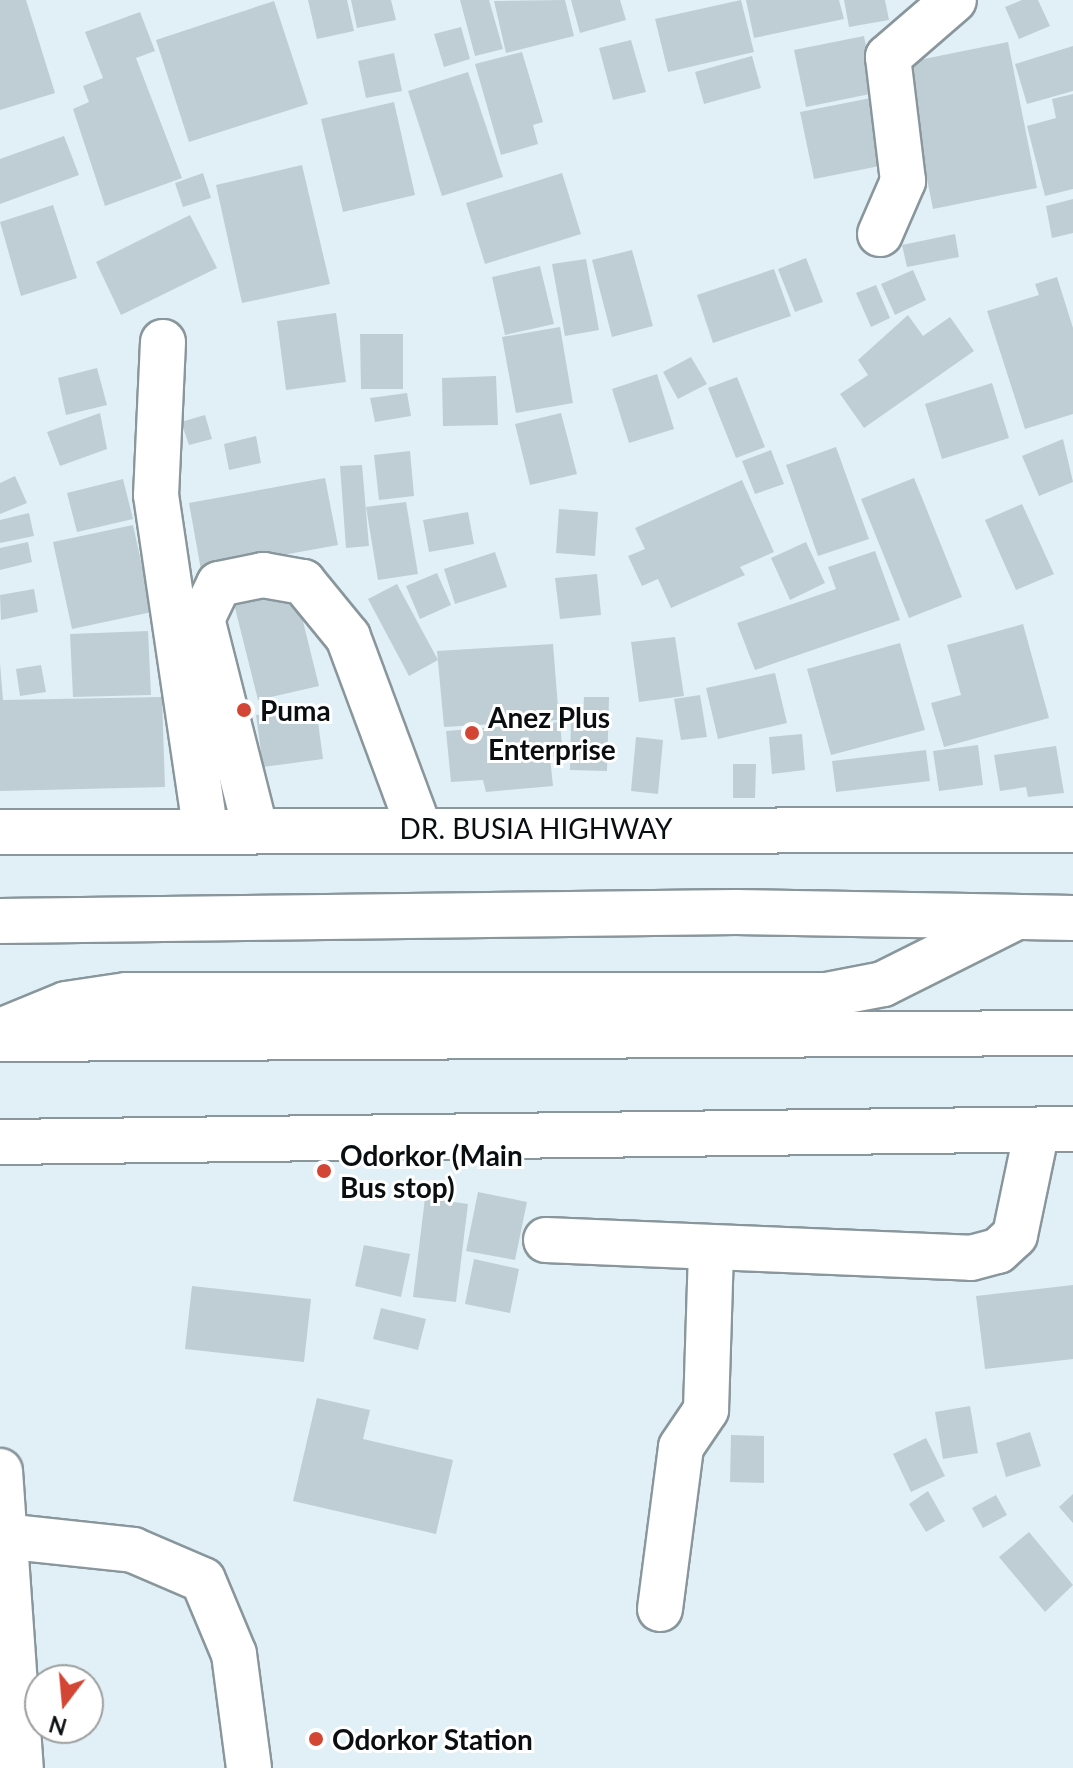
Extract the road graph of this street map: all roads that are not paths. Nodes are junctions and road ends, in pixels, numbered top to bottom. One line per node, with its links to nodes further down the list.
1 (954, 0): 2 (main road)
2 (880, 234)
3 (163, 342): 4 (main road)
4 (205, 828): 5 (main road, DR. BUSIA HIGHWAY); 8 (main road, DR. BUSIA HIGHWAY)
5 (255, 828): 6 (main road, DR. BUSIA HIGHWAY); 6 (main road)
6 (419, 828): 7 (main road, DR. BUSIA HIGHWAY)
7 (1073, 830)
8 (0, 832)
9 (1019, 916): 10 (main road); 11 (main road); 12 (main road)
10 (1073, 918)
11 (0, 921)
12 (0, 1031)
13 (1073, 1033): 14 (main road)
14 (0, 1039)
15 (1055, 1130): 16 (main road); 18 (main road)
16 (0, 1142)
17 (546, 1240): 18 (main road)
18 (711, 1251): 21 (main road)
19 (0, 1471): 20 (main road)
20 (2, 1530): 22 (main road); 24 (main road)
21 (660, 1609)
22 (8, 1699): 23 (main road)
23 (21, 1768)
24 (249, 1768)

